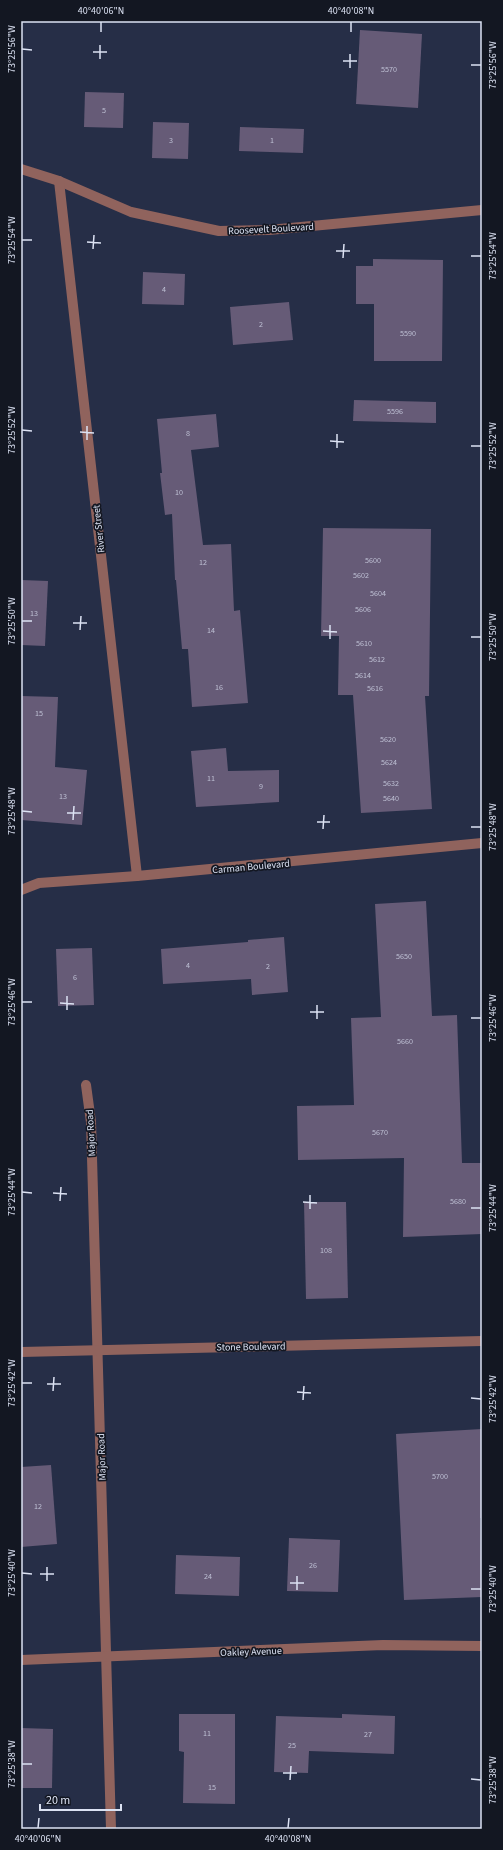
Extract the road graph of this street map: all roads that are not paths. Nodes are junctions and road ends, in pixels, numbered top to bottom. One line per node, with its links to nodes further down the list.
1 (21, 169): 2 (street, Roosevelt Boulevard)
2 (59, 181): 3 (street, Roosevelt Boulevard); 5 (street, River Street)
3 (482, 210)
4 (482, 843): 5 (street, Carman Boulevard)
5 (137, 876): 6 (street, Carman Boulevard)
6 (21, 890)
7 (86, 1085): 9 (street, Major Road)
8 (482, 1341): 9 (street, Stone Boulevard)
9 (98, 1350): 10 (street, Stone Boulevard); 12 (street, Major Road)
10 (21, 1352)
11 (482, 1646): 12 (street, Oakley Avenue)
12 (107, 1657): 13 (street, Oakley Avenue); 14 (street, Major Road)
13 (21, 1660)
14 (111, 1829)

